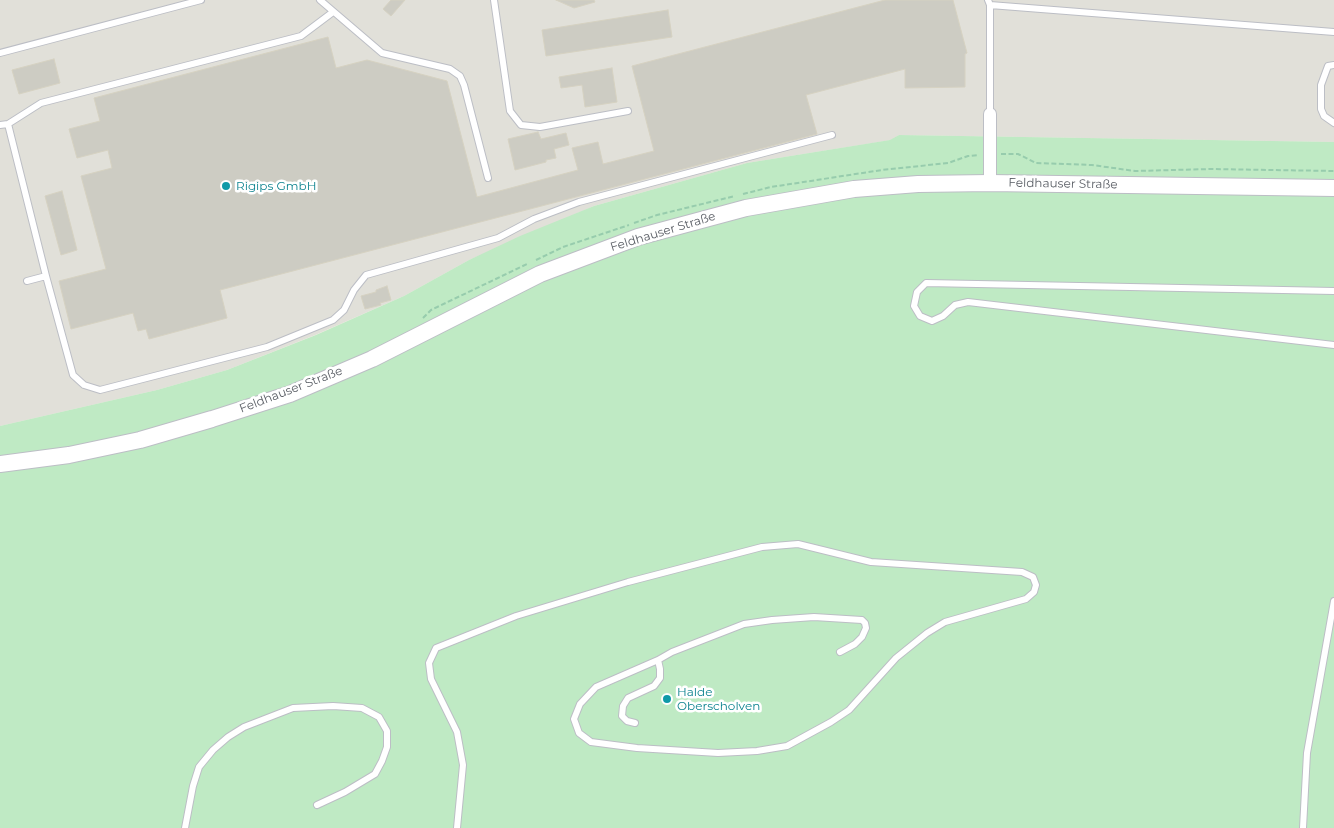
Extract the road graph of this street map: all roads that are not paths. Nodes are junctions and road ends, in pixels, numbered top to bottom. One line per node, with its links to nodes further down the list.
1 (201, 0): 7 (lane)
2 (320, 0): 5 (lane)
3 (494, 0): 9 (lane)
4 (989, 2): 6 (lane); 10 (lane)
5 (333, 12): 12 (lane); 15 (lane)
6 (1334, 32)
7 (0, 53)
8 (1334, 65): 11 (lane)
9 (628, 111)
10 (990, 114): 16 (street)
11 (1334, 122)
12 (8, 124): 13 (lane); 18 (lane)
13 (0, 125)
14 (832, 135): 18 (lane)
15 (488, 178)
16 (990, 183): 17 (street, Feldhauser Straße); 22 (street, Feldhauser Straße)
17 (1334, 188)
18 (46, 276): 19 (lane)
19 (27, 281)
20 (1334, 291): 21 (lane)
21 (1334, 345)
22 (0, 464)
23 (1334, 601): 30 (lane)
24 (840, 652): 25 (lane)
25 (658, 660): 26 (lane); 29 (lane)
26 (635, 723)
27 (317, 805): 28 (lane)
28 (185, 828)
29 (457, 828)
30 (1303, 828)

